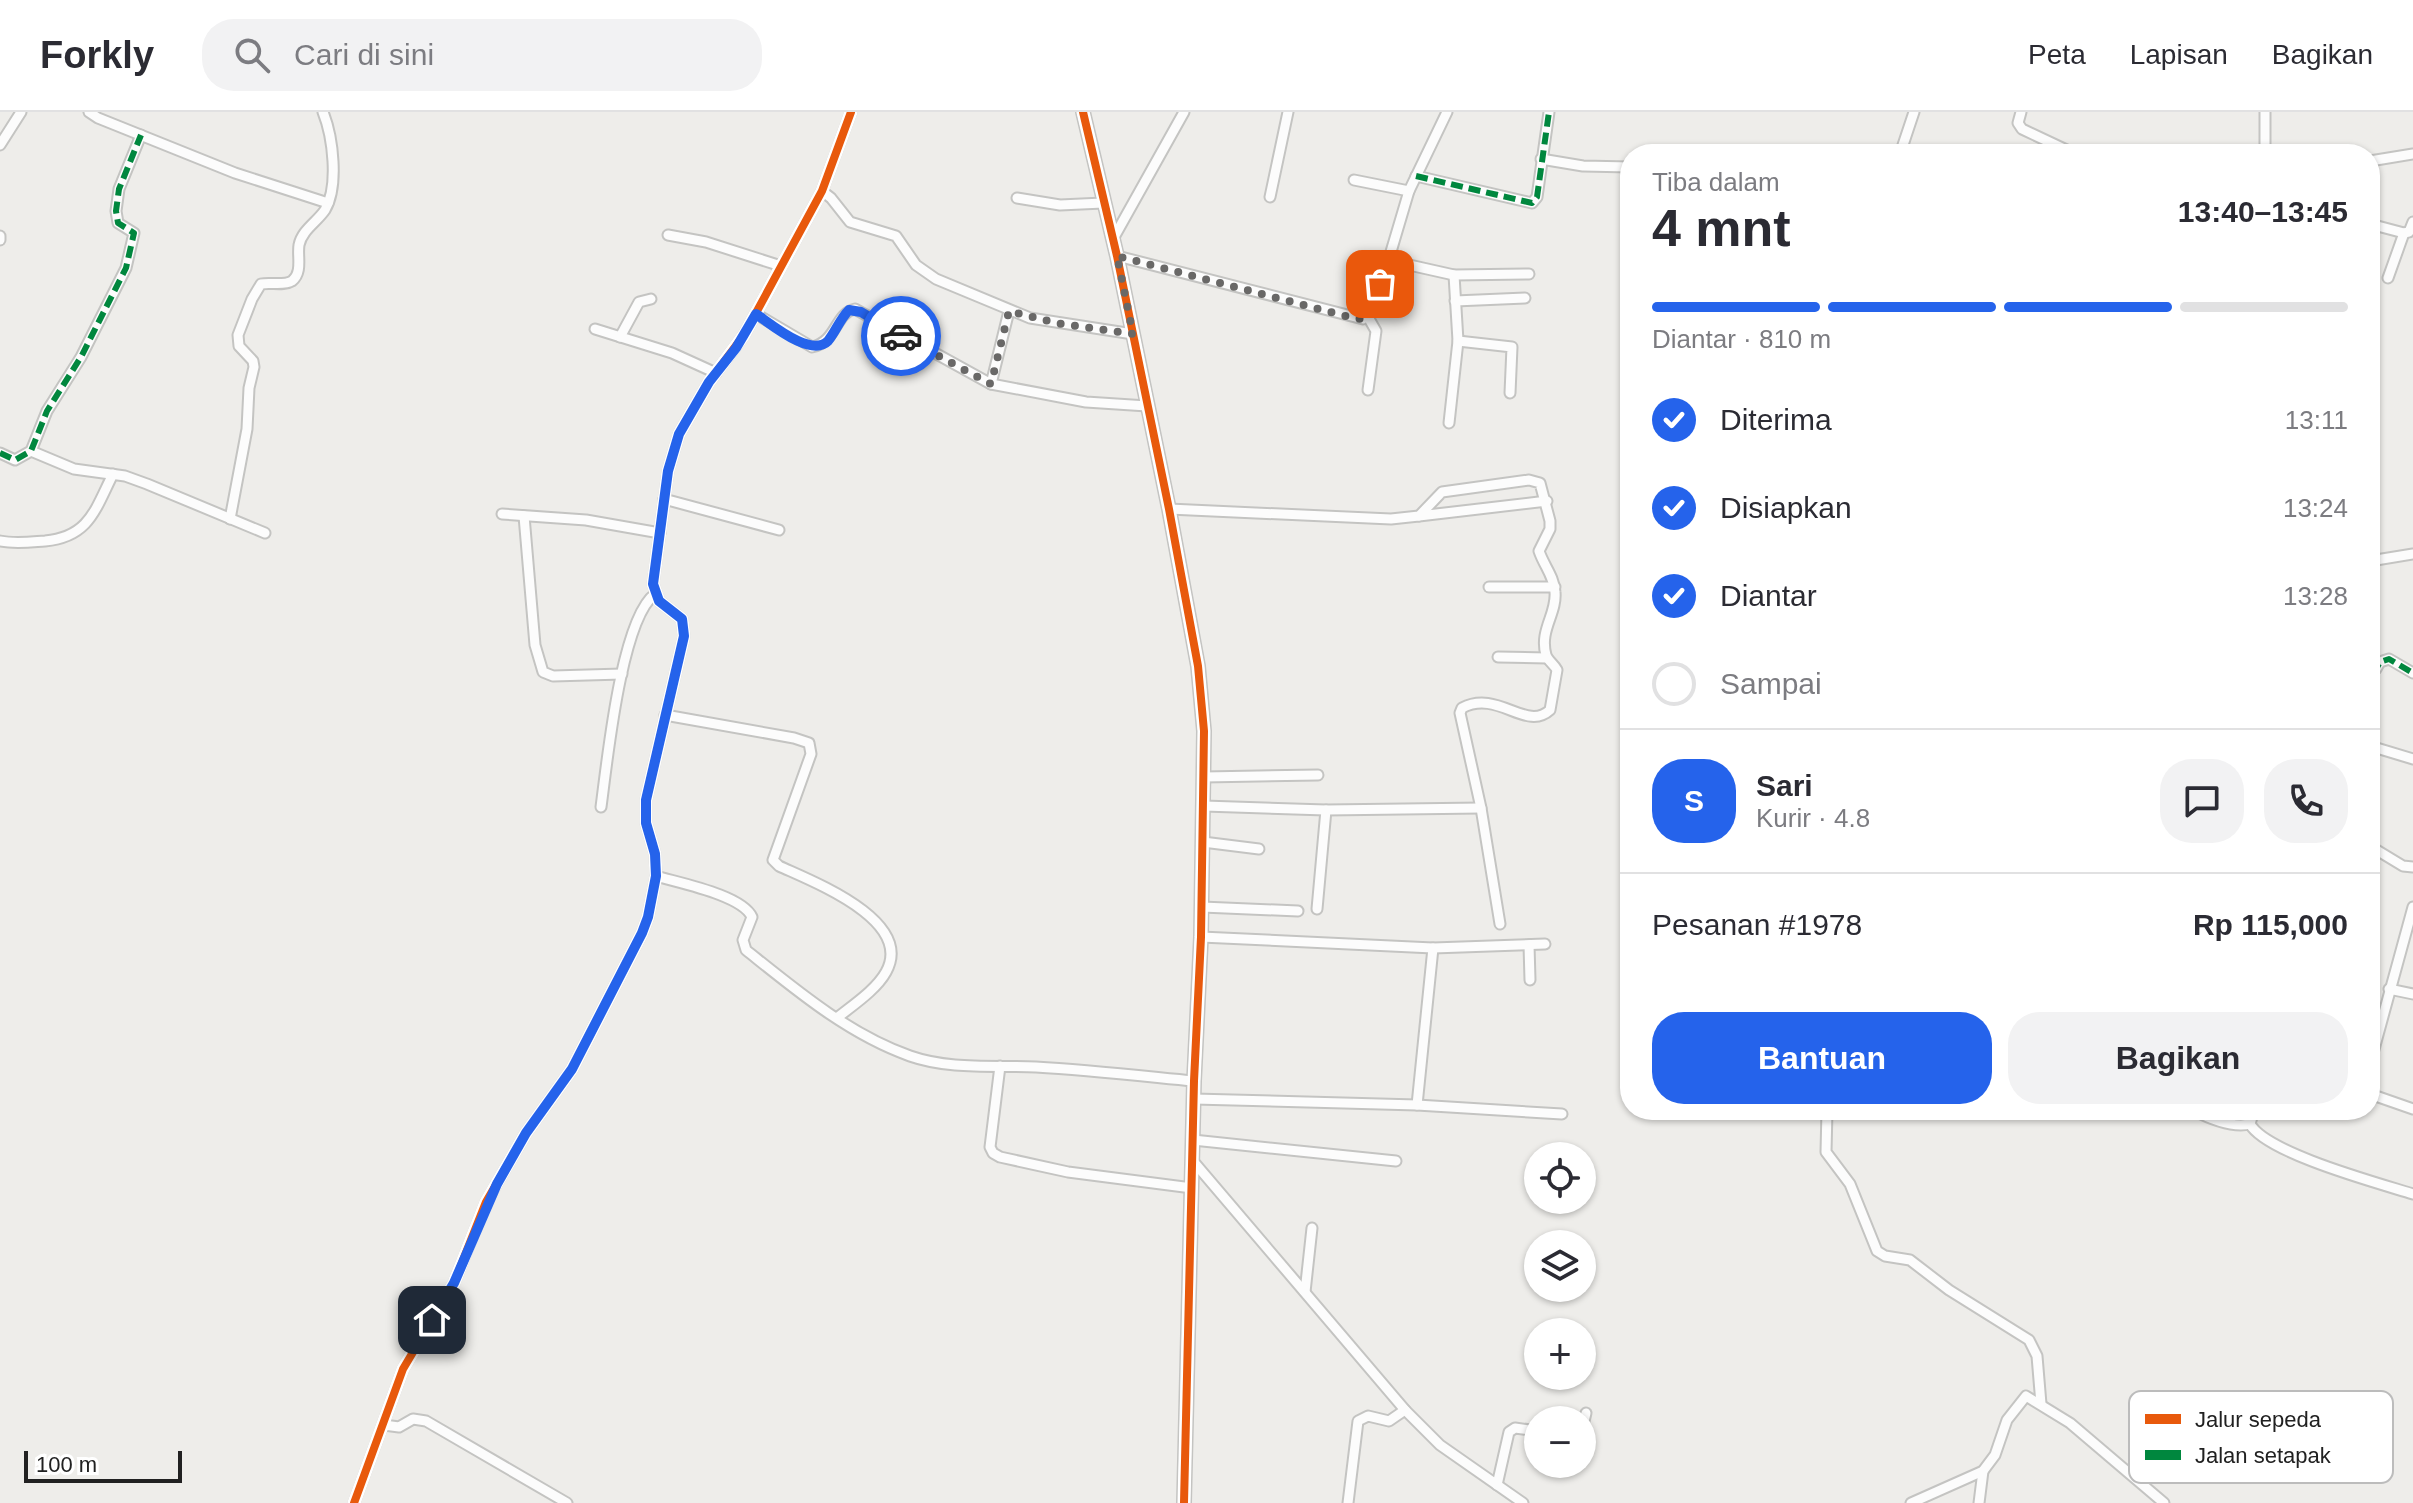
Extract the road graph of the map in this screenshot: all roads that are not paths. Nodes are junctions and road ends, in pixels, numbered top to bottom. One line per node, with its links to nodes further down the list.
1 (21, 112): 14 (street)
2 (89, 112): 13 (street)
3 (323, 112): 28 (street)
4 (851, 112): 24 (street)
5 (1083, 112): 29 (street)
6 (1184, 112): 34 (street)
7 (1288, 112): 26 (street)
8 (1447, 112): 22 (street)
9 (1549, 112): 19 (street)
10 (1914, 112): 15 (street)
11 (2021, 112): 16 (street)
12 (2265, 112): 17 (street)
13 (141, 135): 28 (street); 57 (street)
14 (0, 144)
15 (1903, 144)
16 (2054, 144)
17 (2265, 144)
18 (2413, 154): 20 (street)
19 (1541, 159): 21 (street); 22 (street)
20 (2380, 159)
21 (1620, 167)
22 (1416, 176): 25 (street)
23 (1354, 180): 25 (street)
24 (822, 191): 37 (street); 44 (street)
25 (1409, 191): 36 (street)
26 (1270, 197)
27 (1017, 198): 29 (street)
28 (328, 203): 66 (street)
29 (1103, 203): 34 (street)
30 (2413, 222): 32 (street)
31 (2380, 227): 32 (street)
32 (2404, 233): 40 (street)
33 (668, 235): 37 (street)
34 (1113, 239): 35 (street)
35 (1117, 256): 46 (street); 48 (street)
36 (1387, 260): 39 (street); 46 (street)
37 (781, 266): 45 (street)
38 (1529, 274): 39 (street)
39 (1454, 275): 43 (street)
40 (2388, 278)
41 (1525, 298): 43 (street)
42 (651, 299): 49 (street)
43 (1455, 301): 50 (street)
44 (1009, 311): 48 (street); 52 (street)
45 (756, 314): 51 (street); 52 (street)
46 (1368, 317): 53 (street)
47 (595, 329): 49 (street)
48 (1133, 334): 55 (street)
49 (620, 337): 51 (street)
50 (1458, 341): 54 (street); 56 (street)
51 (716, 373): 60 (street)
52 (991, 384): 55 (street)
53 (1368, 390)
54 (1510, 393)
55 (1147, 406): 62 (street)
56 (1449, 423)
57 (31, 451): 58 (street); 59 (street)
58 (0, 453)
59 (113, 474): 66 (street); 70 (street)
60 (664, 499): 67 (street); 69 (street)
61 (1547, 501): 65 (street); 65 (street); 74 (street)
62 (1169, 509): 65 (street); 85 (street)
63 (502, 514): 64 (street)
64 (524, 516): 69 (street); 80 (street)
65 (1419, 516)
66 (230, 519): 68 (street)
67 (779, 530)
68 (265, 533)
69 (660, 533): 75 (street)
70 (0, 541)
71 (2413, 554): 72 (street)
72 (2380, 559)
73 (1489, 587): 74 (street)
74 (1555, 587): 77 (street)
75 (655, 594): 80 (street); 81 (street)
76 (1498, 657): 77 (street)
77 (1547, 658): 88 (street)
78 (2380, 662): 79 (street)
79 (2413, 673)
80 (622, 674): 87 (street)
81 (665, 715): 94 (street); 107 (street)
82 (2380, 749): 83 (street)
83 (2413, 759)
84 (1318, 775): 85 (street)
85 (1204, 777): 86 (street)
86 (1204, 806): 89 (street); 90 (street)
87 (601, 807)
88 (1481, 808): 89 (street); 99 (street)
89 (1326, 810): 97 (street)
90 (1203, 842): 91 (street); 95 (street)
91 (1259, 849)
92 (2380, 852): 93 (street)
93 (2413, 867)
94 (656, 876): 107 (street); 129 (street)
95 (1202, 907): 98 (street); 100 (street)
96 (2413, 907): 105 (street)
97 (1317, 909)
98 (1298, 911)
99 (1500, 924)
100 (1201, 937): 103 (street); 110 (street)
101 (1545, 944): 102 (street)
102 (1529, 945): 103 (street); 104 (street)
103 (1433, 948): 113 (street)
104 (1530, 980)
105 (2389, 989): 106 (street); 108 (street)
106 (2413, 994)
107 (837, 1018): 109 (street)
108 (2380, 1025)
109 (1000, 1066): 110 (street); 123 (street)
110 (1186, 1081): 112 (street)
111 (2380, 1097): 114 (street)
112 (1194, 1099): 113 (street); 120 (street)
113 (1417, 1105): 115 (street)
114 (2413, 1109)
115 (1562, 1114)
116 (1827, 1120): 127 (street)
117 (2214, 1120): 119 (street)
118 (2251, 1120): 119 (street)
119 (2250, 1124): 124 (street)
120 (1193, 1140): 121 (street); 122 (street)
121 (1193, 1161): 123 (street); 126 (street)
122 (1396, 1161)
123 (1192, 1188): 137 (street)
124 (2413, 1194)
125 (1312, 1228): 126 (street)
126 (1305, 1292): 128 (street)
127 (2041, 1404): 131 (street); 132 (street)
128 (1405, 1410): 134 (street); 138 (street)
129 (384, 1425): 135 (street); 136 (street)
130 (1524, 1429): 134 (street)
131 (1983, 1471): 140 (street); 141 (street)
132 (2129, 1473)
133 (2140, 1483): 142 (street)
134 (1497, 1485): 139 (street)
135 (354, 1503)
136 (567, 1503)
137 (1184, 1503)
138 (1348, 1503)
139 (1523, 1503)
140 (1911, 1503)
141 (1979, 1503)
142 (2164, 1503)

